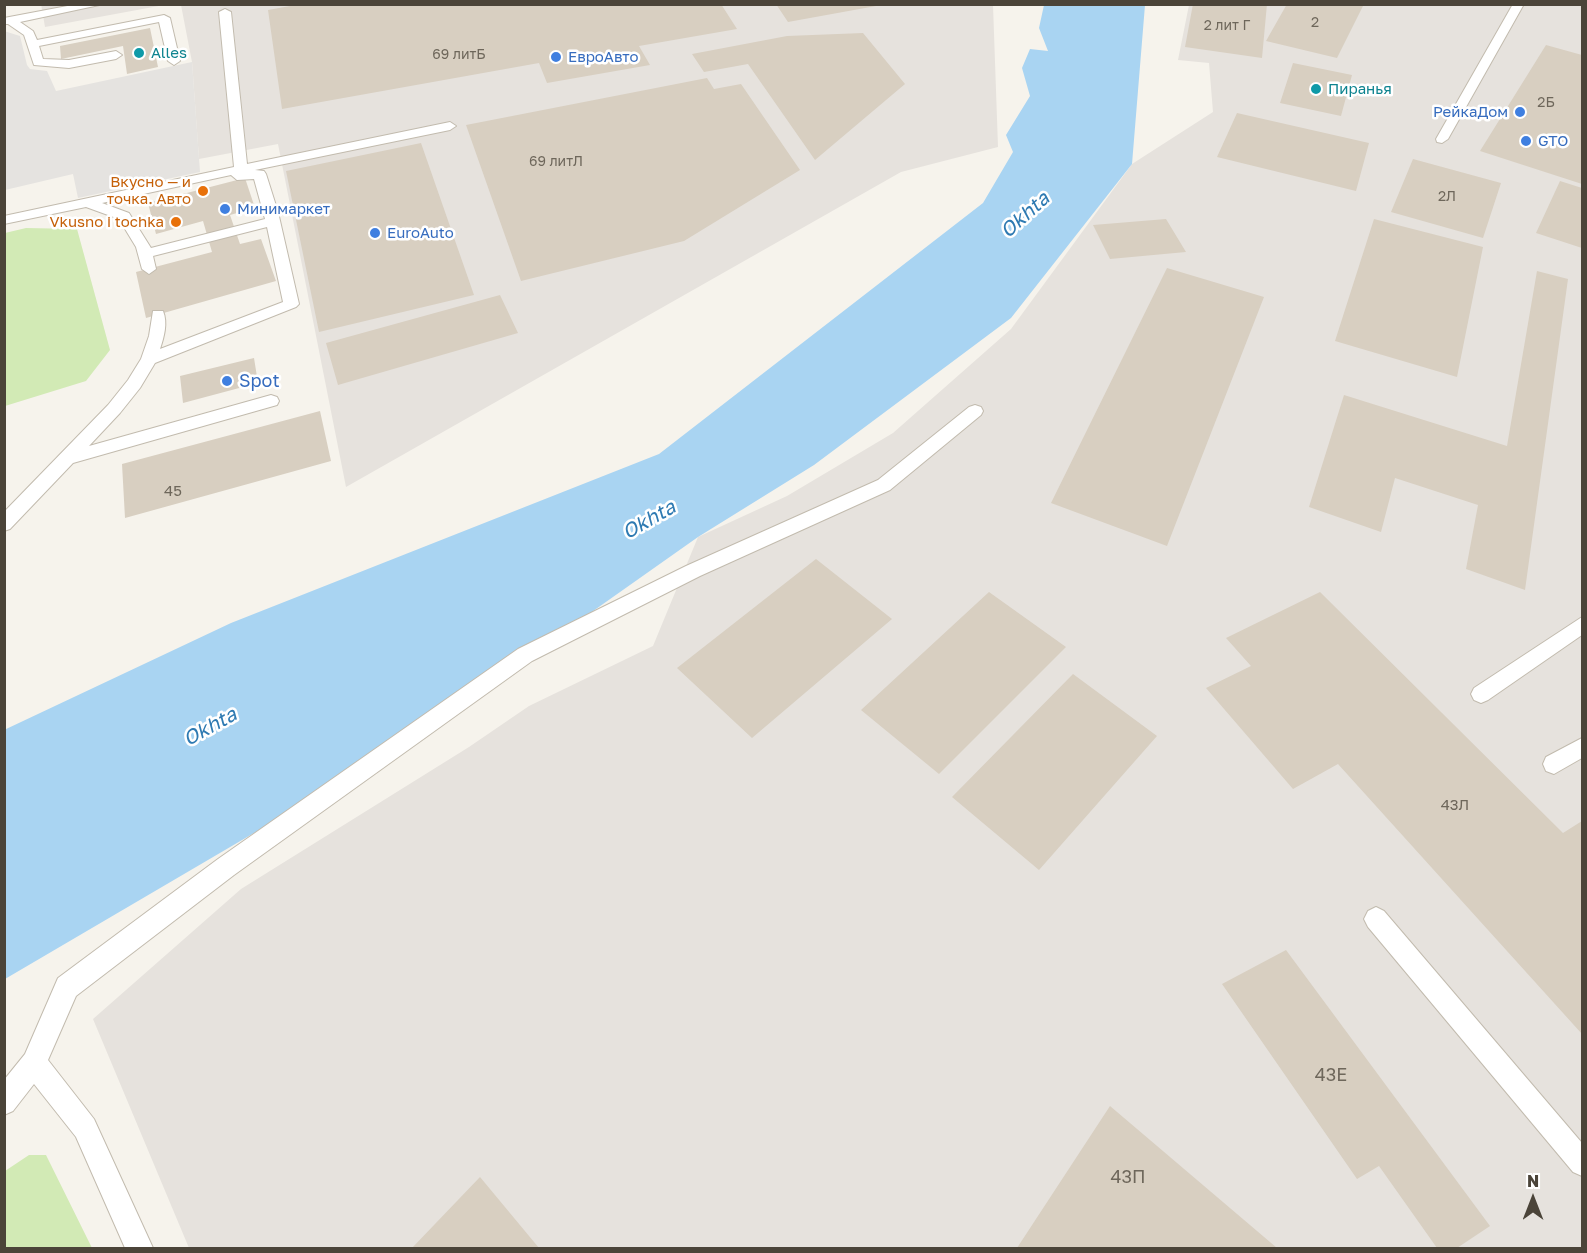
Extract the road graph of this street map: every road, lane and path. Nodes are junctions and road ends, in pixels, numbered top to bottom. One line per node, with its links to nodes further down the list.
1 (99, 4): 4 (lane)
2 (1519, 4): 9 (lane)
3 (225, 12): 10 (lane)
4 (7, 21): 5 (lane)
5 (33, 44): 6 (lane); 7 (lane)
6 (116, 55)
7 (174, 61)
8 (450, 126): 10 (lane)
9 (1442, 139)
10 (241, 169): 11 (lane)
11 (89, 203): 12 (lane); 13 (lane)
12 (106, 210): 14 (lane); 14 (lane)
13 (4, 220)
14 (273, 221): 16 (lane)
15 (158, 315): 16 (lane)
16 (149, 360): 19 (lane)
17 (271, 401): 19 (lane)
18 (975, 411): 26 (lane)
19 (68, 458): 20 (lane)
20 (4, 524)
21 (1582, 625): 22 (lane)
22 (1481, 694)
23 (1582, 747): 24 (lane)
24 (1554, 764)
25 (1376, 919): 28 (lane)
26 (34, 1063): 27 (lane); 29 (lane)
27 (4, 1102)
28 (1582, 1163)
29 (139, 1248)

